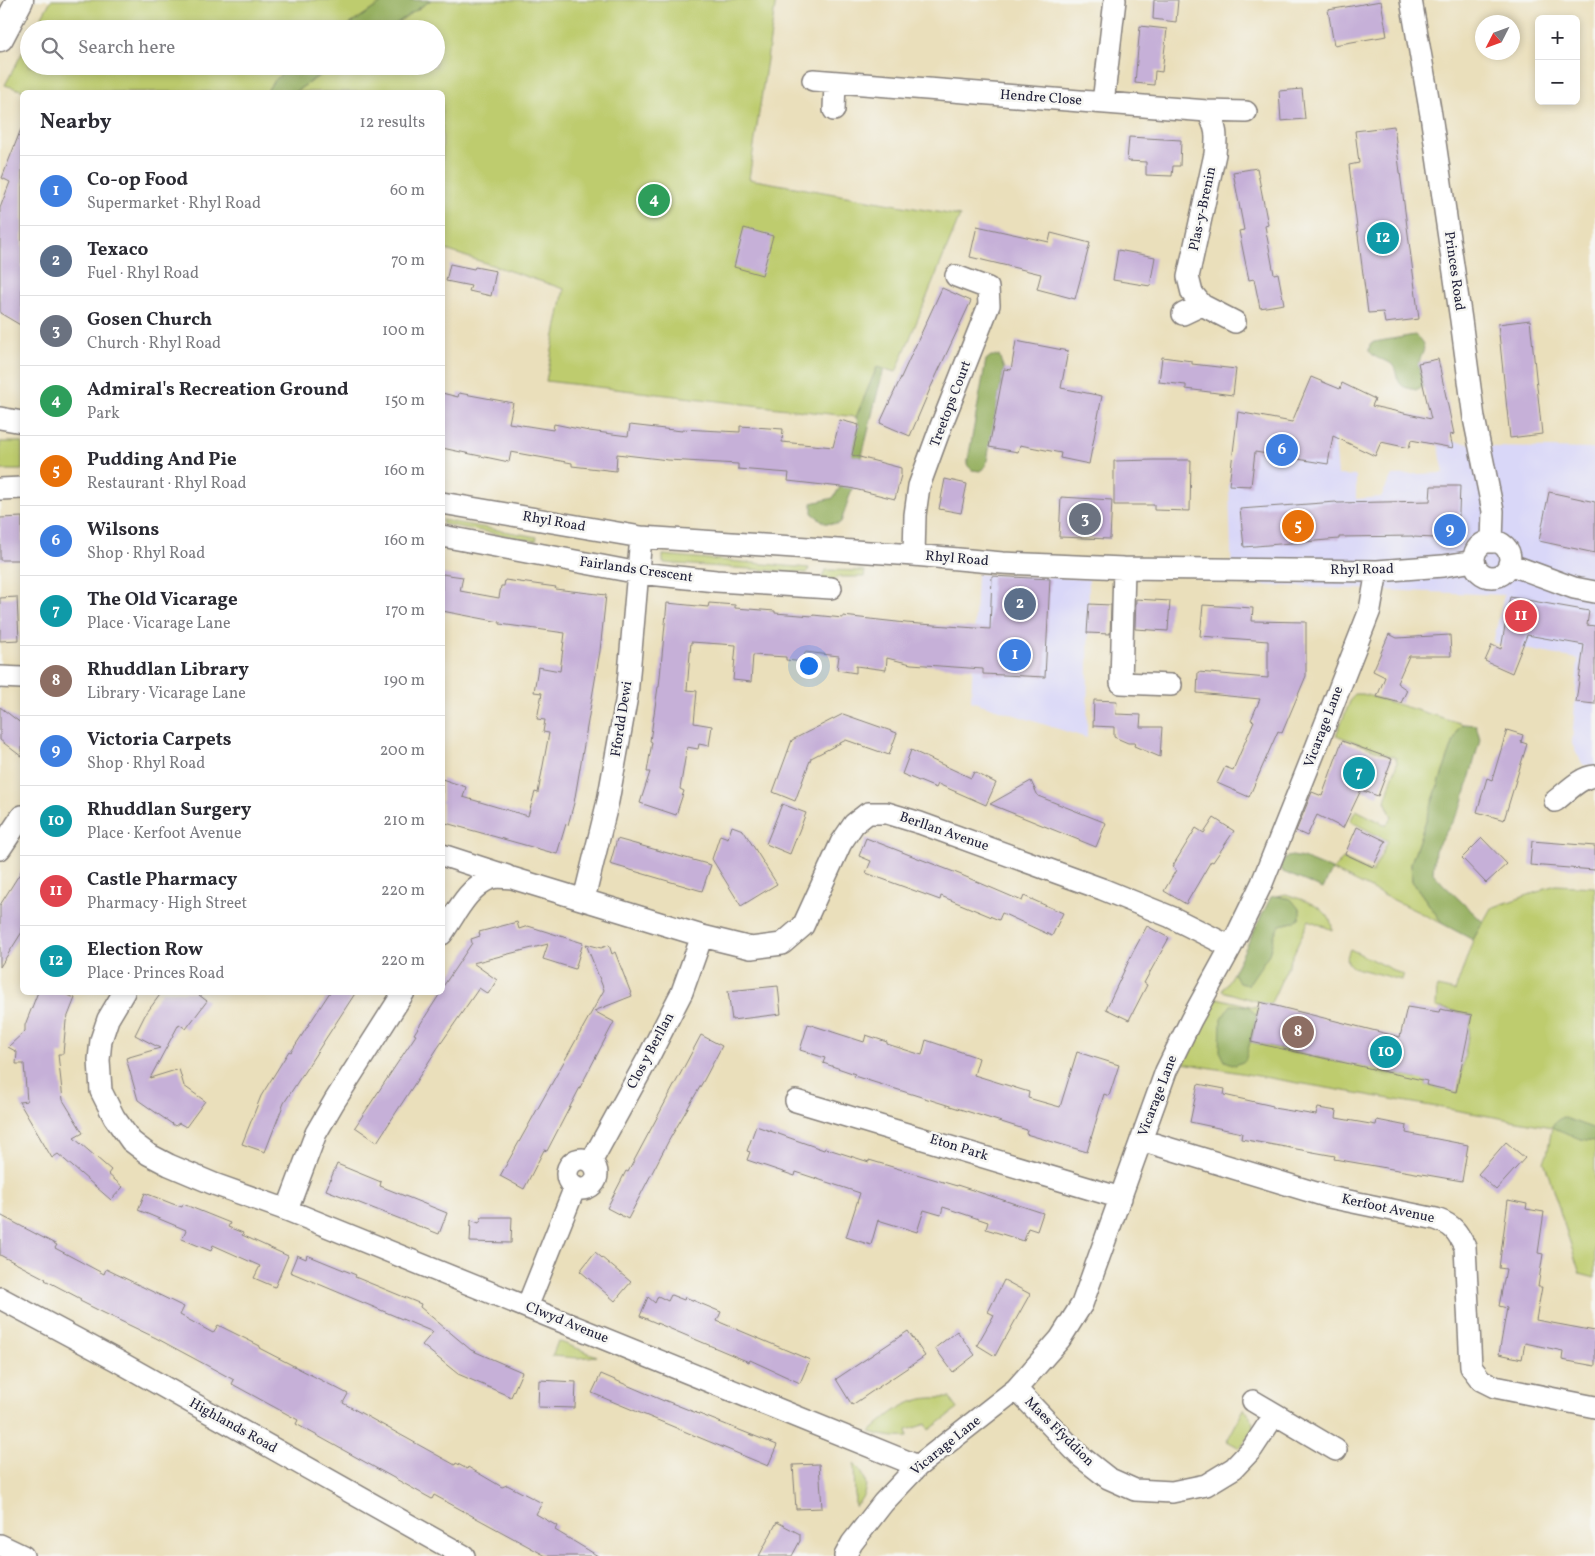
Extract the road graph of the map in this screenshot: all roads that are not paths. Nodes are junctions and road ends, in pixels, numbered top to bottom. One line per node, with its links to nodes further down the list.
1 (20, 0): 4 (main road)
2 (1115, 0): 7 (street)
3 (1411, 0): 20 (street, Princes Road)
4 (0, 38)
5 (813, 80): 6 (street, Hendre Close)
6 (836, 82): 7 (street, Hendre Close); 8 (street)
7 (1103, 102): 9 (street, Hendre Close)
8 (834, 110)
9 (1207, 111): 10 (street, Hendre Close); 12 (street, Plas-y-Brenin)
10 (1246, 112)
11 (956, 276): 21 (street, Treetops Court)
12 (1235, 322)
13 (0, 418): 14 (street)
14 (20, 422)
15 (20, 488): 16 (street)
16 (0, 489)
17 (445, 504): 19 (street, Rhyl Road)
18 (445, 537): 26 (street, Fairlands Crescent)
19 (641, 537): 21 (street, Rhyl Road); 26 (street, Ffordd Dewi)
20 (1492, 542): 22 (street); 23 (street)
21 (914, 555): 24 (street, Rhyl Road)
22 (1474, 561): 23 (street); 25 (street, Rhyl Road)
23 (1509, 564): 28 (street)
24 (1124, 568): 25 (street, Rhyl Road); 31 (street)
25 (1377, 571): 41 (street, Vicarage Lane)
26 (638, 573): 27 (street, Fairlands Crescent); 38 (street, Ffordd Dewi)
27 (831, 588)
28 (1595, 592)
29 (0, 677): 30 (street)
30 (20, 678)
31 (1171, 685)
32 (1595, 776): 33 (street)
33 (1555, 801)
34 (20, 819): 35 (street)
35 (0, 848)
36 (445, 856): 37 (street)
37 (512, 878): 38 (street, Berllan Avenue); 39 (street)
38 (584, 899): 40 (street, Berllan Avenue)
39 (445, 929)
40 (702, 936): 41 (street, Berllan Avenue); 49 (street, Clos y Berllan)
41 (1231, 947): 45 (street, Vicarage Lane)
42 (122, 995): 47 (street, Clwyd Avenue)
43 (402, 995): 47 (street)
44 (796, 1101): 46 (street, Eton Park)
45 (1141, 1140): 46 (street, Vicarage Lane); 52 (street, Kerfoot Avenue)
46 (1121, 1198): 50 (street, Vicarage Lane)
47 (287, 1210): 49 (street, Clwyd Avenue)
48 (0, 1298): 58 (street, Highlands Road)
49 (527, 1307): 55 (street, Clwyd Avenue)
50 (1016, 1389): 53 (street, Maes Ffyddion); 55 (street, Vicarage Lane)
51 (1253, 1401): 53 (street)
52 (1595, 1407)
53 (1275, 1414): 54 (street)
54 (1336, 1450)
55 (918, 1466): 59 (street, Vicarage Lane)
56 (0, 1545): 57 (street)
57 (23, 1556)
58 (464, 1556)
59 (845, 1556)

